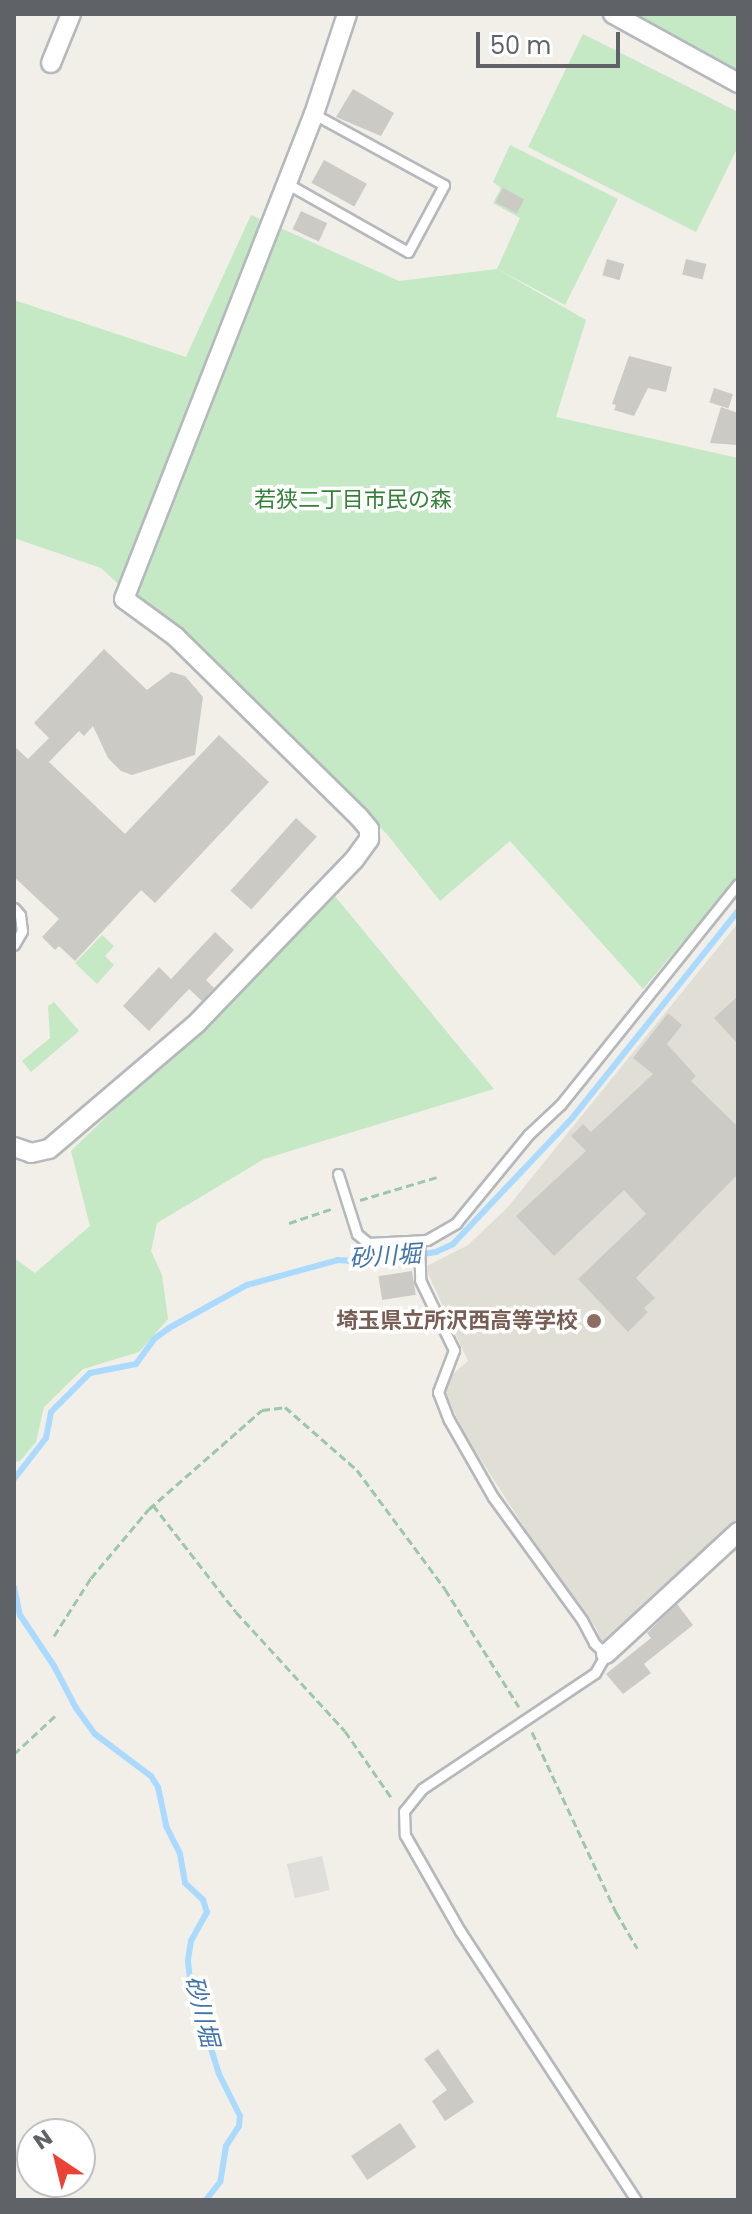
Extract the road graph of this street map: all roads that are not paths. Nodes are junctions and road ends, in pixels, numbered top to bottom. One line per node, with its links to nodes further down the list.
1 (71, 14): 4 (street)
2 (347, 14): 6 (street)
3 (613, 14): 5 (street)
4 (51, 63)
5 (738, 83)
6 (314, 114): 7 (street); 7 (lane)
7 (286, 183): 11 (street)
8 (738, 884): 13 (lane)
9 (14, 908): 10 (lane)
10 (14, 945)
11 (14, 1147)
12 (338, 1174): 13 (lane)
13 (419, 1244): 15 (lane)
14 (738, 1532): 15 (street)
15 (606, 1654): 16 (lane)
16 (636, 2200)

